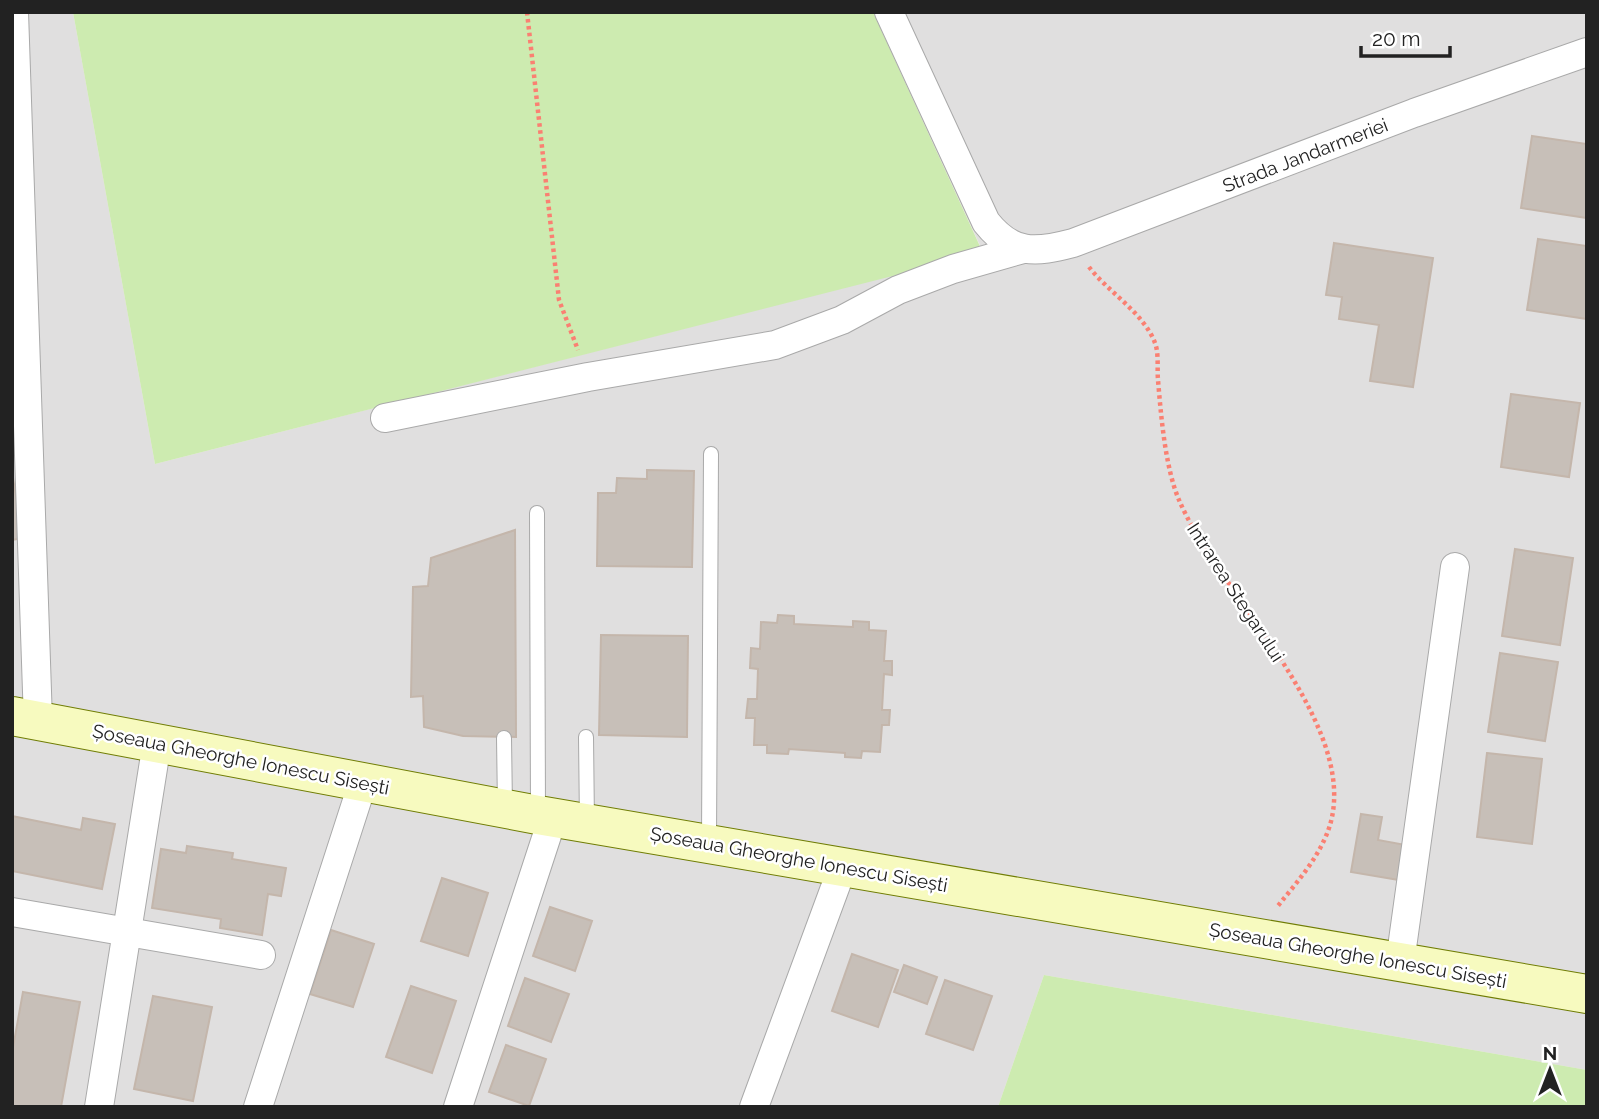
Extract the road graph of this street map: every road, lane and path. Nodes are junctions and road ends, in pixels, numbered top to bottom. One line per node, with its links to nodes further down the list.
1 (14, 12): 12 (street)
2 (527, 12): 7 (path)
3 (889, 12): 6 (street)
4 (1587, 52): 5 (street, Strada Jandarmeriei)
5 (1073, 243): 6 (street, Strada Jandarmeriei); 22 (path, Intrarea Stegarului)
6 (1023, 249): 7 (street, Strada Jandarmeriei)
7 (588, 377): 8 (street, Strada Jandarmeriei)
8 (385, 418)
9 (711, 454): 18 (lane)
10 (537, 513): 17 (lane)
11 (1455, 567): 24 (street)
12 (25, 718): 15 (main road, Șoseaua Gheorghe Ionescu Sisești)
13 (586, 737): 17 (lane)
14 (504, 738): 17 (lane)
15 (157, 743): 16 (main road, Șoseaua Gheorghe Ionescu Sisești); 21 (street)
16 (363, 782): 17 (main road, Șoseaua Gheorghe Ionescu Sisești); 27 (street)
17 (546, 816): 18 (main road, Șoseaua Gheorghe Ionescu Sisești); 28 (street)
18 (709, 844): 19 (main road, Șoseaua Gheorghe Ionescu Sisești)
19 (844, 866): 22 (main road, Șoseaua Gheorghe Ionescu Sisești); 29 (street)
20 (12, 912): 21 (street)
21 (127, 932): 23 (street); 26 (street)
22 (1252, 937): 24 (main road, Șoseaua Gheorghe Ionescu Sisești)
23 (261, 955)
24 (1400, 962): 25 (main road, Șoseaua Gheorghe Ionescu Sisești)
25 (1587, 994)
26 (99, 1107)
27 (258, 1107)
28 (458, 1107)
29 (754, 1107)

